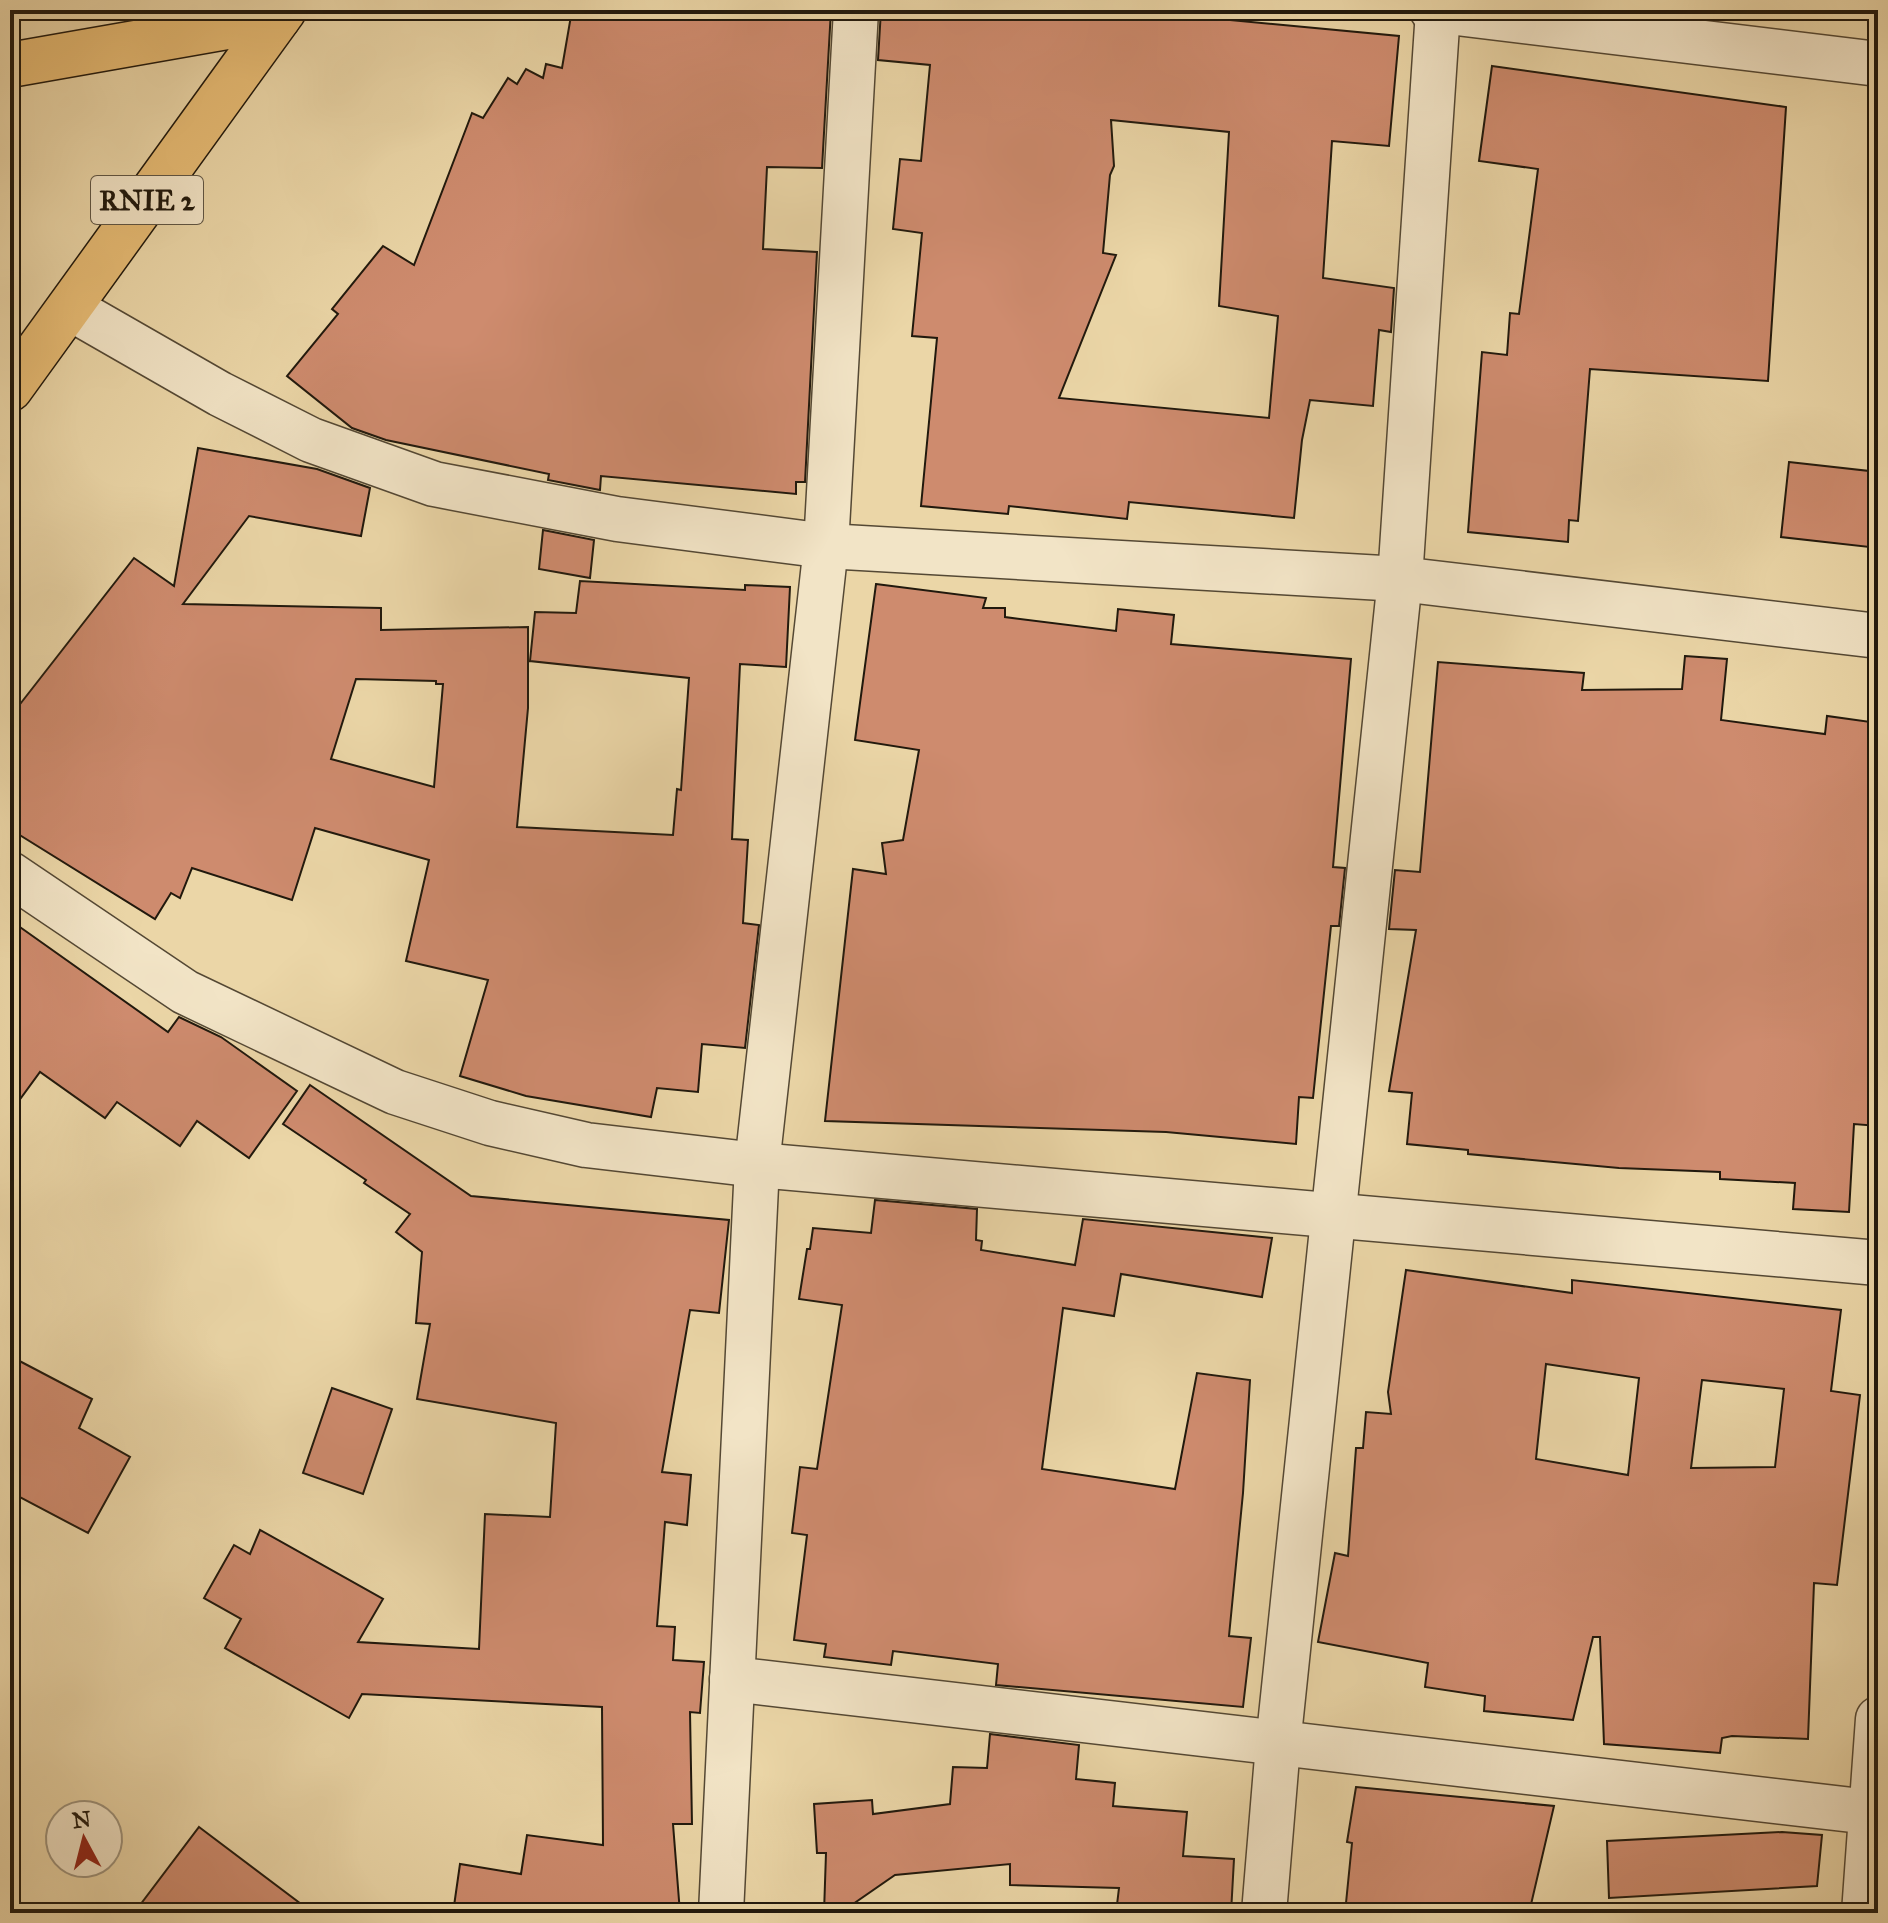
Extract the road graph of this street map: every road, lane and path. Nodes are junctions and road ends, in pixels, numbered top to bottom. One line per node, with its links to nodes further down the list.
1 (856, 10): 8 (street)
2 (1435, 10): 4 (street); 9 (street)
3 (281, 14): 5 (main road); 6 (main road, RNIE 2)
4 (1878, 64)
5 (10, 65)
6 (70, 308): 7 (main road, RNIE 2); 8 (street)
7 (10, 389)
8 (826, 546): 9 (street); 12 (street)
9 (1400, 579): 10 (street); 13 (street)
10 (1878, 636)
11 (10, 874): 12 (street)
12 (757, 1165): 13 (street); 15 (street)
13 (1335, 1213): 14 (street); 17 (street)
14 (1878, 1263)
15 (732, 1679): 17 (street); 19 (street)
16 (1878, 1719): 18 (street)
17 (1278, 1745): 18 (street); 20 (street)
18 (1874, 1813): 21 (street)
19 (721, 1913)
20 (1264, 1913)
21 (1864, 1913)

